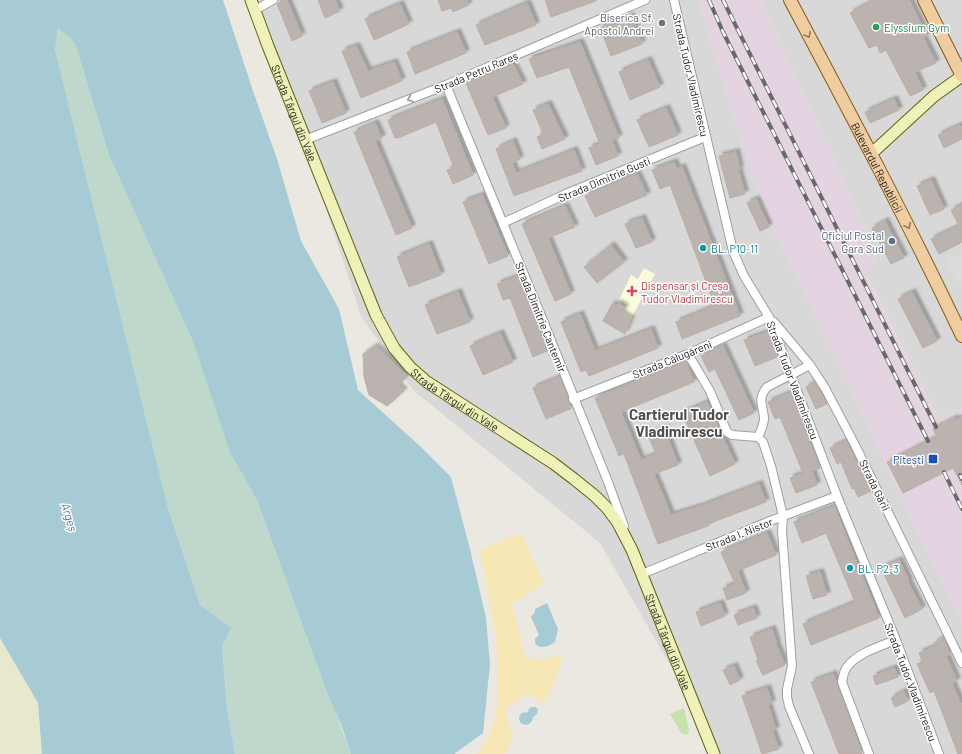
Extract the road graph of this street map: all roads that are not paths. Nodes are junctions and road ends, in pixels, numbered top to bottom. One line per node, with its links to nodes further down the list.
1 (272, 0): 6 (street)
2 (645, 0): 8 (street, Strada Petru Rareș)
3 (674, 0): 9 (street, Strada Tudor Vladimirescu)
4 (790, 0): 11 (main road, Bulevardul Republicii, one-way to 11)
5 (924, 0): 7 (main road)
6 (253, 5): 10 (street, Strada Târgul din Vale)
7 (962, 76): 11 (street)
8 (446, 85): 10 (street, Strada Petru Rareș, one-way to 10); 12 (street, Strada Dimitrie Cantemir)
9 (705, 137): 12 (street, Strada Dimitrie Gusti); 13 (street, Strada Tudor Vladimirescu)
10 (305, 140): 22 (street, Strada Târgul din Vale)
11 (871, 154): 14 (main road, Bulevardul Republicii, one-way to 14)
12 (504, 223): 18 (street, Strada Dimitrie Cantemir)
13 (769, 317): 15 (street, Strada Călugăreni); 16 (street, Strada Gării); 17 (street, Strada Tudor Vladimirescu)
14 (962, 336)
15 (688, 354): 18 (street, Strada Călugăreni); 19 (street)
16 (810, 366): 17 (street); 25 (street, Strada Gării)
17 (791, 375): 19 (street); 20 (street, Strada Tudor Vladimirescu)
18 (573, 399): 22 (street, Strada Dimitrie Cantemir)
19 (758, 437): 21 (street)
20 (837, 496): 21 (street, Strada I. Nistor); 24 (street, Strada Tudor Vladimirescu)
21 (783, 516): 23 (street, Strada I. Nistor); 27 (street)
22 (632, 550): 23 (street, Strada Târgul din Vale)
23 (642, 574): 26 (street, Strada Târgul din Vale)
24 (896, 640): 28 (street); 29 (street, Strada Tudor Vladimirescu)
25 (962, 663)
26 (714, 754)
27 (809, 754)
28 (869, 754)
29 (939, 754)

